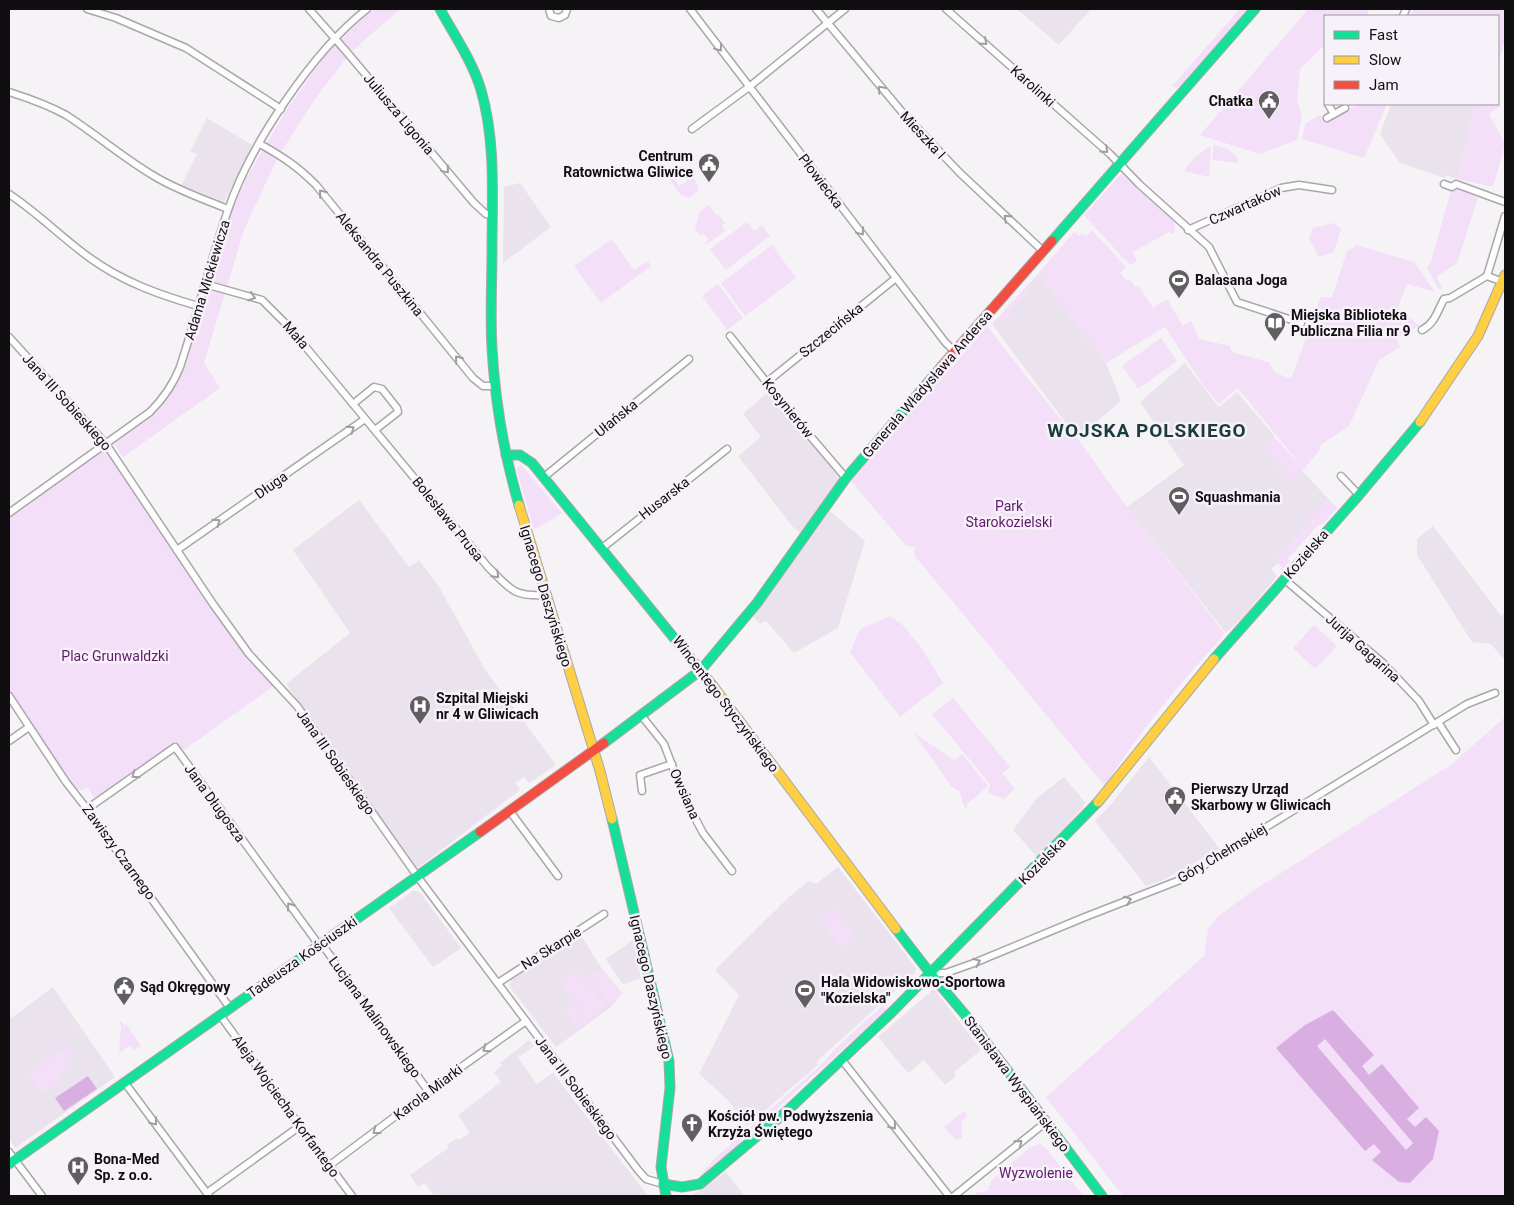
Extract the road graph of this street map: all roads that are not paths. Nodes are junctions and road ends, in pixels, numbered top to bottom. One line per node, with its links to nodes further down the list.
1 (87, 9): 18 (street)
2 (309, 9): 13 (street, Juliusza Ligonia)
3 (367, 9): 13 (street, Adama Mickiewicza)
4 (440, 9): 31 (street, Ignacego Daszyńskiego)
5 (549, 9): 6 (street)
6 (567, 9)
7 (690, 9): 14 (street, Płowiecka, one-way to 14)
8 (816, 9): 12 (street, Mieszka I)
9 (845, 9): 12 (street)
10 (947, 9): 23 (street, Karolinki, one-way to 23)
11 (1255, 9): 23 (street, Generała Władysława Andersa)
12 (828, 24): 14 (street); 34 (street, Mieszka I, one-way to 12)
13 (336, 39): 18 (street, Adama Mickiewicza); 31 (street, Juliusza Ligonia, one-way to 31)
14 (749, 87): 21 (street); 36 (street, Płowiecka, one-way to 36)
15 (9, 92): 30 (street)
16 (1329, 105): 19 (street)
17 (1344, 108): 19 (street)
18 (281, 109): 22 (street, Adama Mickiewicza)
19 (1334, 114): 20 (street)
20 (1327, 118)
21 (692, 129)
22 (260, 144): 30 (street, Adama Mickiewicza); 47 (street, Aleksandra Puszkina, one-way to 22)
23 (1118, 164): 25 (street, Czwartaków); 34 (street, Generała Władysława Andersa)
24 (1145, 177): 25 (street)
25 (1139, 184): 33 (street, Czwartaków)
26 (1444, 184): 29 (street)
27 (1332, 190): 33 (street, Czwartaków)
28 (9, 194): 39 (street)
29 (1505, 202)
30 (228, 209): 38 (street, Adama Mickiewicza)
31 (492, 215): 47 (street, Ignacego Daszyńskiego)
32 (1505, 216): 35 (street)
33 (1188, 230): 40 (street, Czwartaków)
34 (1043, 251): 44 (street, Generała Władysława Andersa)
35 (1487, 276): 37 (street, Kozielska); 41 (street)
36 (896, 278): 44 (street, Płowiecka); 46 (street, Szczecińska)
37 (1504, 279): 57 (street, Kozielska)
38 (205, 284): 39 (street, Adama Mickiewicza); 48 (street, Mała, one-way to 48)
39 (198, 306): 51 (street, Adama Mickiewicza)
40 (1301, 322)
41 (1422, 330)
42 (730, 336): 46 (street, Kosynierów)
43 (9, 337): 51 (street, Jana III Sobieskiego)
44 (954, 351): 56 (street, Generała Władysława Andersa)
45 (688, 359): 55 (street, Ułańska)
46 (767, 382): 56 (street, Kosynierów)
47 (495, 386): 53 (street, Ignacego Daszyńskiego)
48 (353, 404): 49 (street, Mała); 50 (street)
49 (365, 419): 50 (street, Bolesława Prusa); 60 (street, Długa, one-way to 49)
50 (375, 430): 62 (street, Bolesława Prusa, one-way to 62)
51 (106, 444): 58 (street, Adama Mickiewicza); 60 (street, Jana III Sobieskiego)
52 (727, 449): 59 (street, Husarska)
53 (506, 455): 55 (street, Wincentego Styczyńskiego); 62 (street, Ignacego Daszyńskiego)
54 (1341, 476): 57 (street)
55 (544, 478): 59 (street, Wincentego Styczyńskiego)
56 (846, 478): 63 (street, Generała Władysława Andersa)
57 (1359, 495): 61 (street, Kozielska)
58 (9, 513)
59 (601, 548): 63 (street, Wincentego Styczyńskiego)
60 (177, 550): 77 (street, Jana III Sobieskiego)
61 (1284, 579): 67 (street, Jurija Gagarina); 81 (street, Kozielska)
62 (546, 595): 70 (street, Ignacego Daszyńskiego)
63 (701, 670): 66 (street, Generała Władysława Andersa); 81 (street, Wincentego Styczyńskiego)
64 (1495, 693): 67 (street, Góry Chełmskiej)
65 (9, 696): 68 (street, Zawiszy Czarnego)
66 (641, 715): 70 (street, Generała Władysława Andersa); 72 (street, Owsiana)
67 (1436, 723): 71 (street, Jurija Gagarina); 81 (street, Góry Chełmskiej, one-way to 67)
68 (28, 727): 69 (street); 74 (street, Zawiszy Czarnego)
69 (9, 741)
70 (594, 750): 75 (street, Tadeusza Kościuszki); 93 (street, Ignacego Daszyńskiego)
71 (1456, 750)
72 (672, 764): 73 (street); 76 (street, Owsiana)
73 (642, 791)
74 (88, 809): 80 (street, Jana Długosza, one-way to 74); 83 (street, Zawiszy Czarnego)
75 (509, 810): 77 (street, Tadeusza Kościuszki); 78 (street)
76 (732, 871)
77 (417, 876): 80 (street, Tadeusza Kościuszki); 82 (street, Jana III Sobieskiego)
78 (558, 876)
79 (604, 914): 82 (street, Na Skarpie)
80 (320, 944): 83 (street, Tadeusza Kościuszki); 88 (street, Lucjana Malinowskiego)
81 (930, 973): 86 (street, Kozielska); 89 (street, Stanisława Wyspiańskiego)
82 (498, 982): 85 (street, Jana III Sobieskiego)
83 (230, 1008): 84 (street, Tadeusza Kościuszki)
84 (220, 1015): 87 (street, Tadeusza Kościuszki); 90 (street, Aleja Wojciecha Korfantego)
85 (526, 1022): 88 (street, Karola Miarki, one-way to 88); 93 (street, Jana III Sobieskiego)
86 (842, 1060): 94 (street, Kozielska); 100 (street, one-way to 100)
87 (125, 1082): 91 (street, Tadeusza Kościuszki); 95 (street, one-way to 95)
88 (429, 1092): 92 (street, Karola Miarki, one-way to 92)
89 (1046, 1122): 101 (street, one-way to 89); 102 (street, Stanisława Wyspiańskiego)
90 (300, 1126): 92 (street, Aleja Wojciecha Korfantego); 95 (street)
91 (11, 1158): 96 (street)
92 (330, 1165): 97 (street, Aleja Wojciecha Korfantego)
93 (663, 1184): 94 (street); 98 (street, Ignacego Daszyńskiego)
94 (688, 1188): 99 (street, Kozielska)
95 (208, 1195)
96 (42, 1196)
97 (352, 1196)
98 (666, 1196)
99 (681, 1196)
100 (949, 1196)
101 (954, 1196)
102 (1102, 1196)

